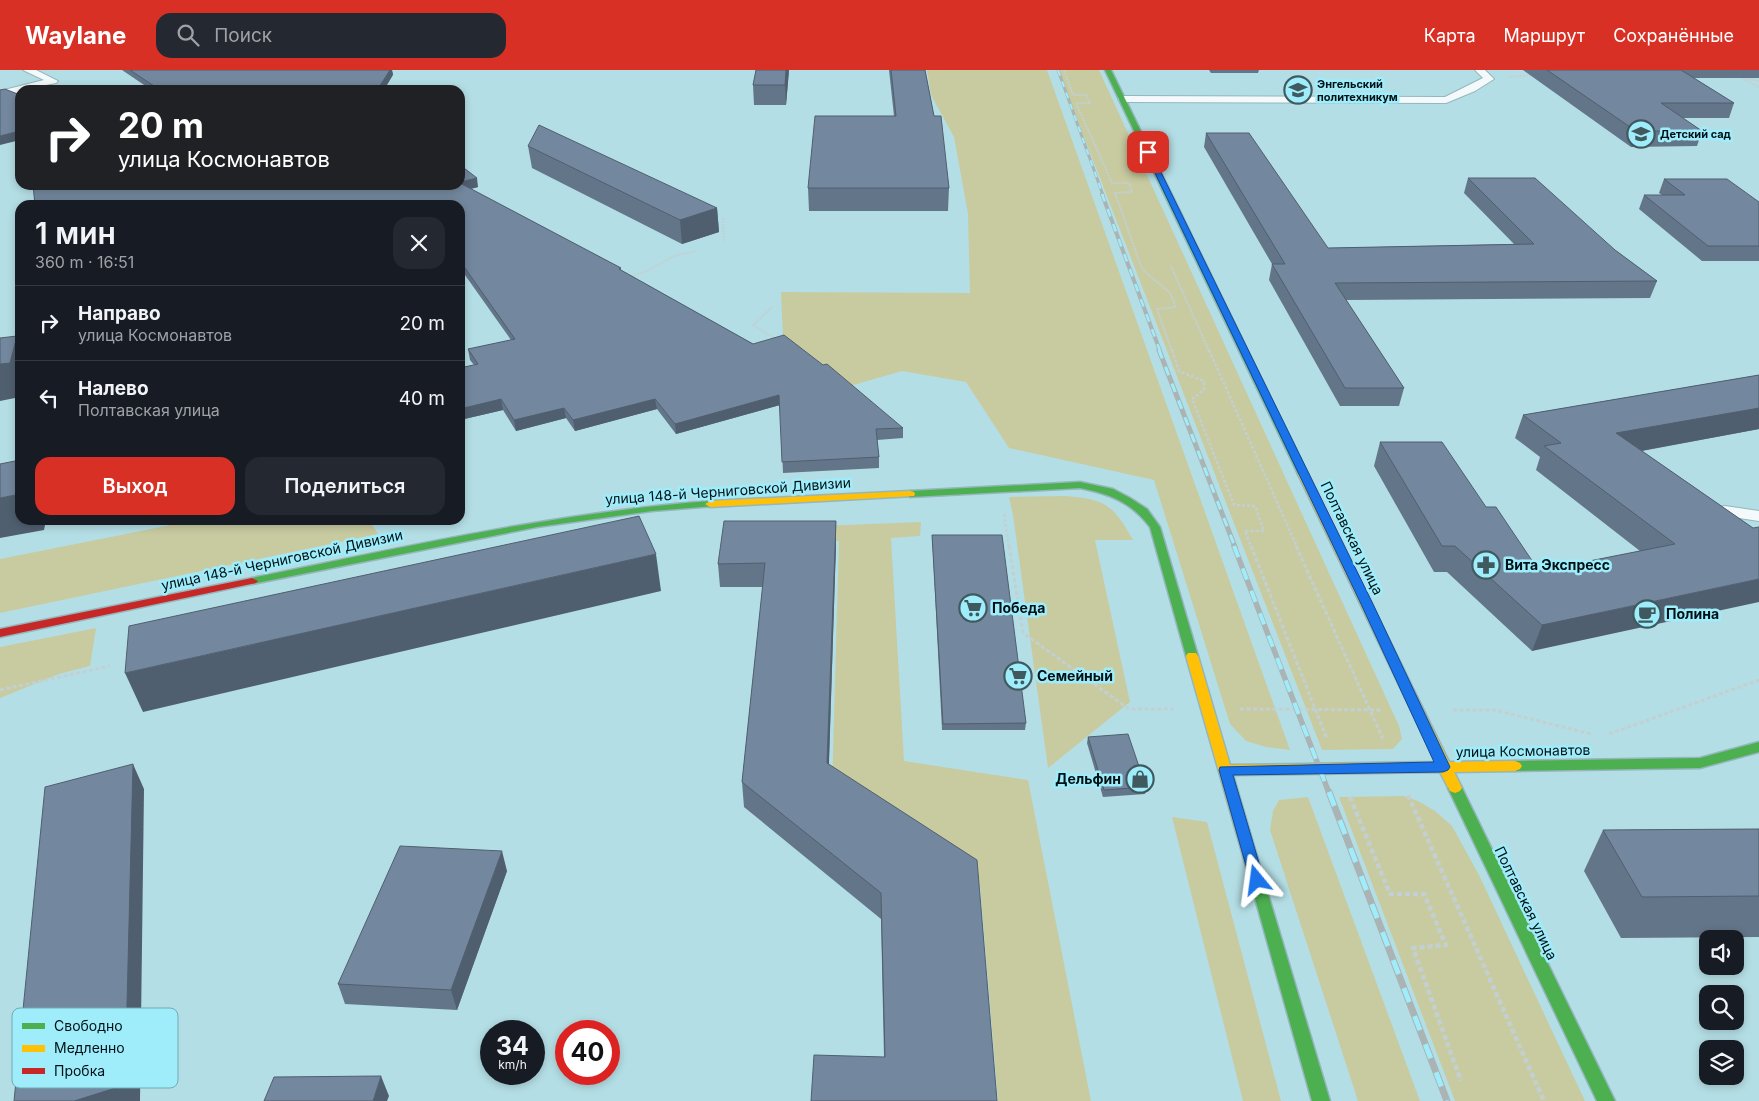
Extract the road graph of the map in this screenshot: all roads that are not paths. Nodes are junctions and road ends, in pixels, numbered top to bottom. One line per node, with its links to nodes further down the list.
1 (28, 70): 4 (lane)
2 (1108, 70): 7 (street, Полтавская улица)
3 (1480, 70): 7 (lane)
4 (37, 85)
5 (15, 90): 6 (lane)
6 (0, 94)
7 (1123, 100): 12 (street, Полтавская улица)
8 (1726, 511): 9 (lane)
9 (1759, 516)
10 (0, 633): 13 (street, улица 148-й Черниговской Дивизии)
11 (1759, 748): 12 (street, улица Космонавтов)
12 (1443, 767): 13 (street, улица Космонавтов); 15 (street, Полтавская улица)
13 (1225, 770): 14 (street)
14 (1321, 1101)
15 (1606, 1101)

